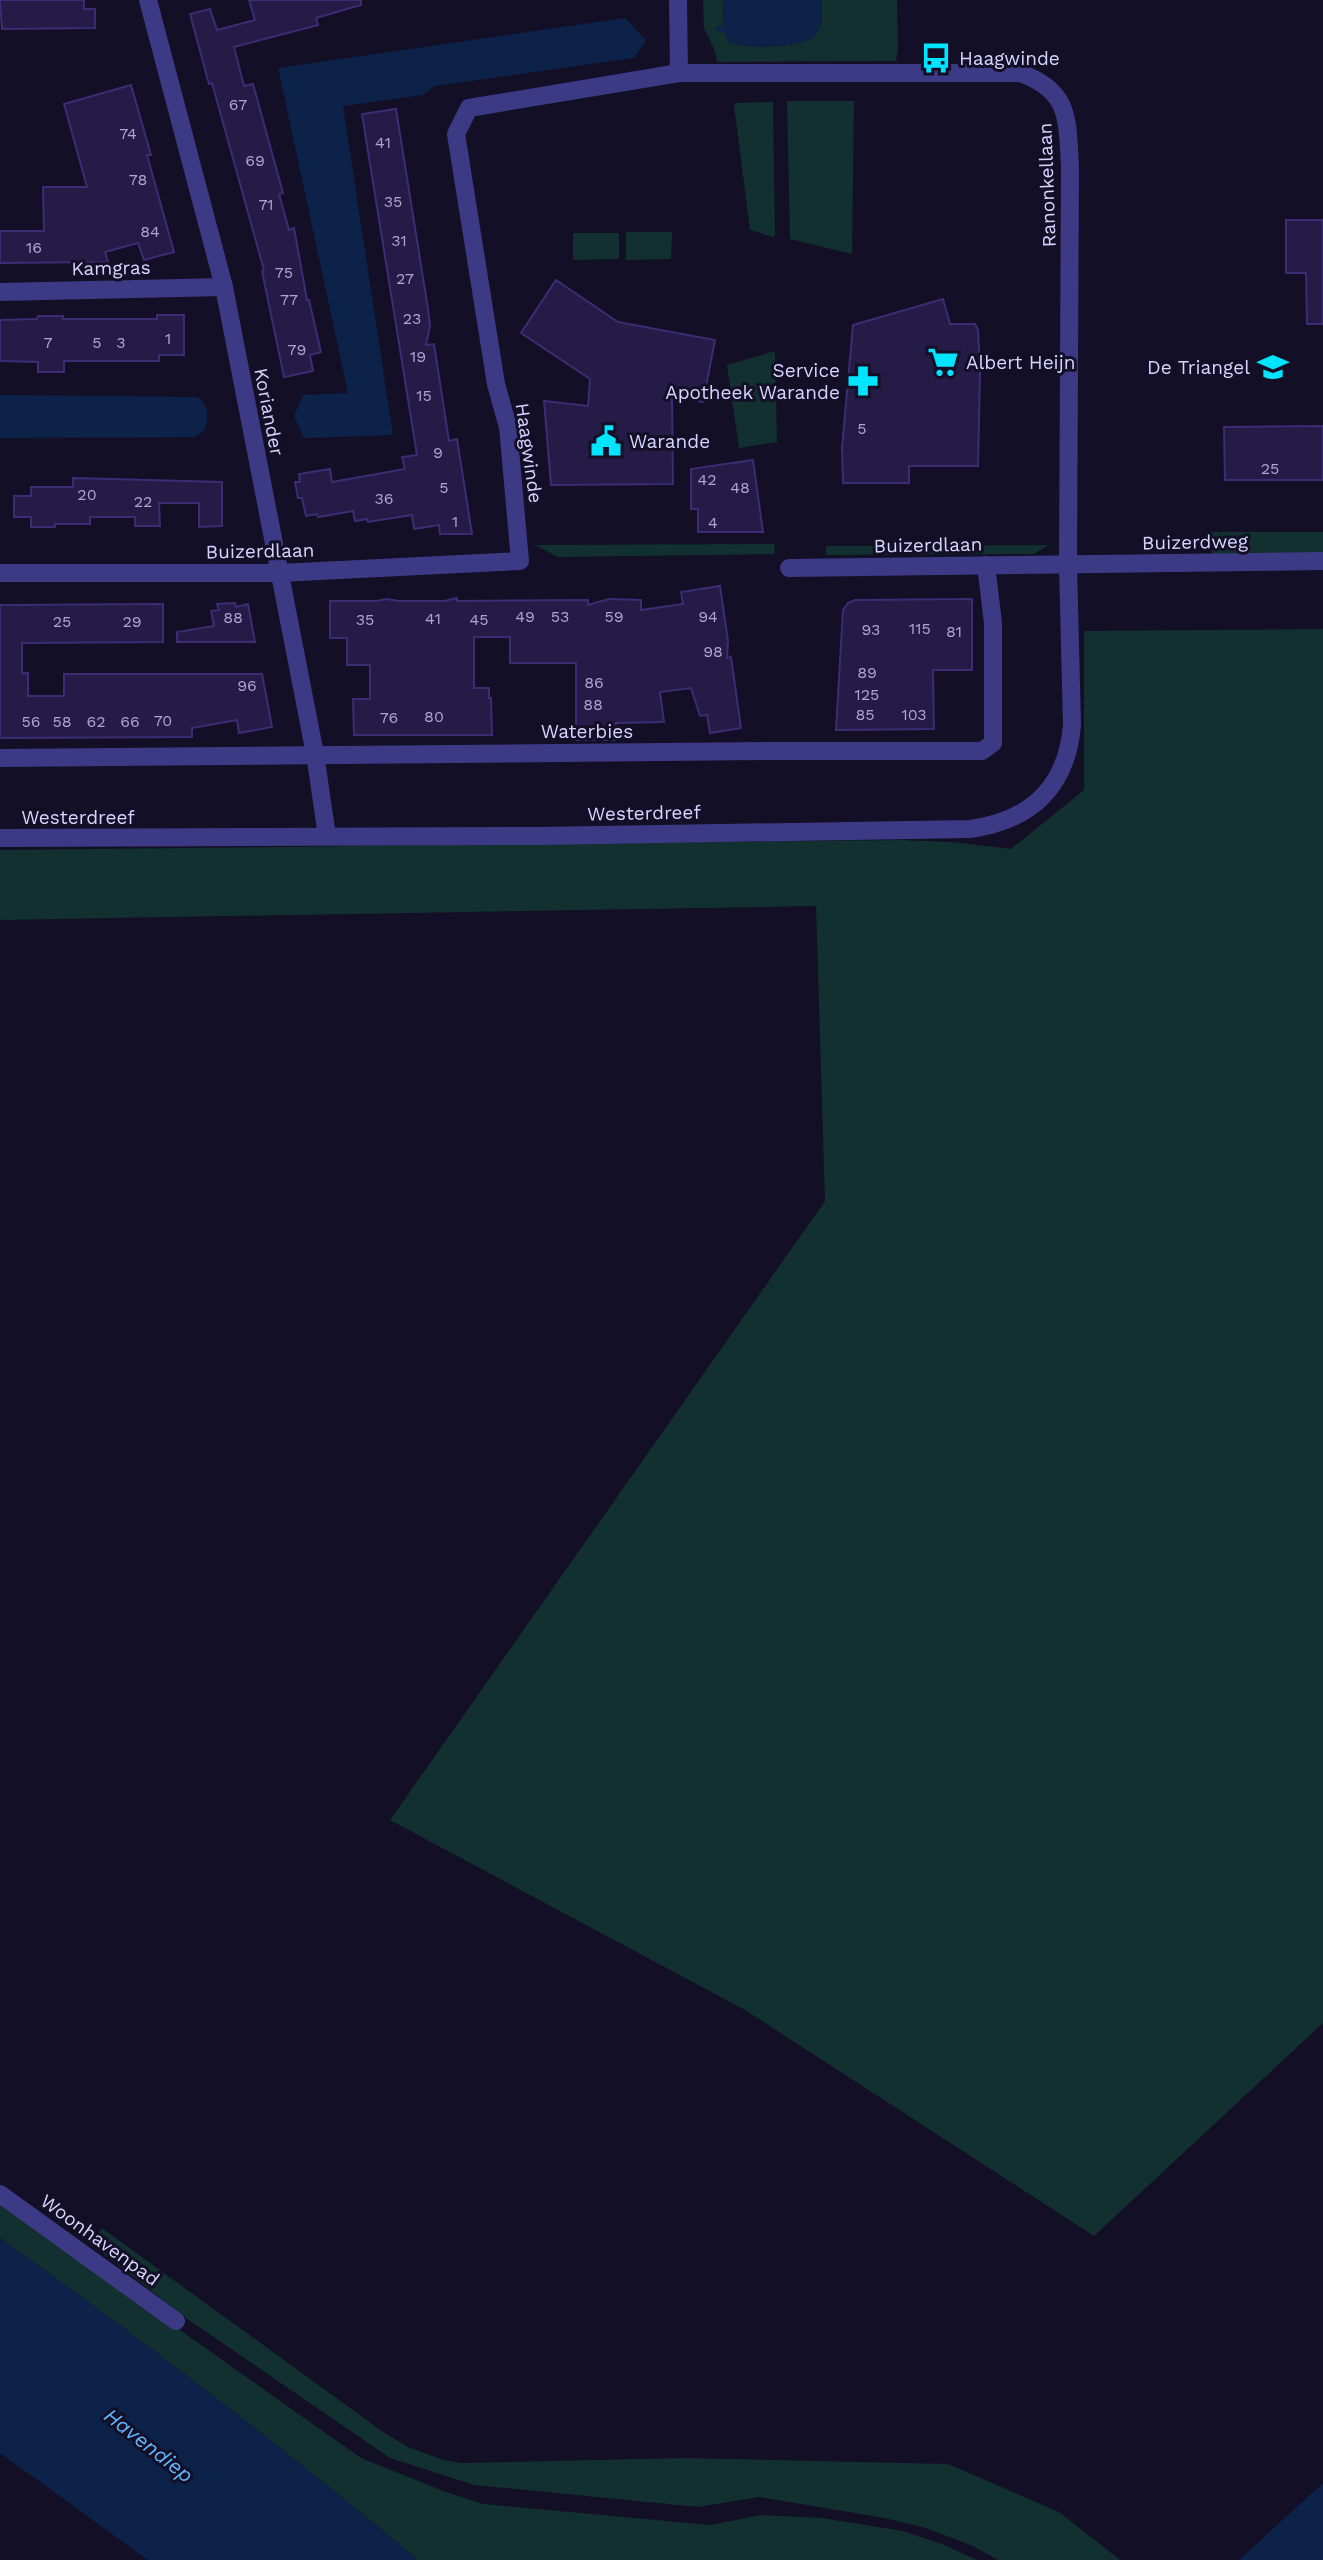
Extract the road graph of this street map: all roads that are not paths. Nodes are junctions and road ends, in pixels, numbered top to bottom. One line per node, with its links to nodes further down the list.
1 (678, 0): 3 (street)
2 (151, 1): 4 (street, Koriander)
3 (679, 73): 6 (street, Haagwinde); 9 (street, Ranonkellaan)
4 (224, 287): 5 (street, Kamgras); 12 (street, Koriander)
5 (0, 292)
6 (520, 561): 12 (street, Buizerdlaan)
7 (1323, 561): 9 (street, Buizerdweg)
8 (986, 565): 9 (street, Buizerdlaan); 10 (street, Buizerdlaan); 13 (street, Waterbies)
9 (1068, 566): 15 (street, Westerdreef)
10 (789, 568)
11 (0, 573): 12 (street, Buizerdlaan)
12 (279, 573): 13 (street, Koriander)
13 (315, 754): 14 (street, Waterbies); 15 (street, Koriander)
14 (0, 758)
15 (327, 836): 16 (street, Westerdreef)
16 (0, 838)
17 (0, 2194): 18 (street, Woonhavenpad)
18 (176, 2321)

